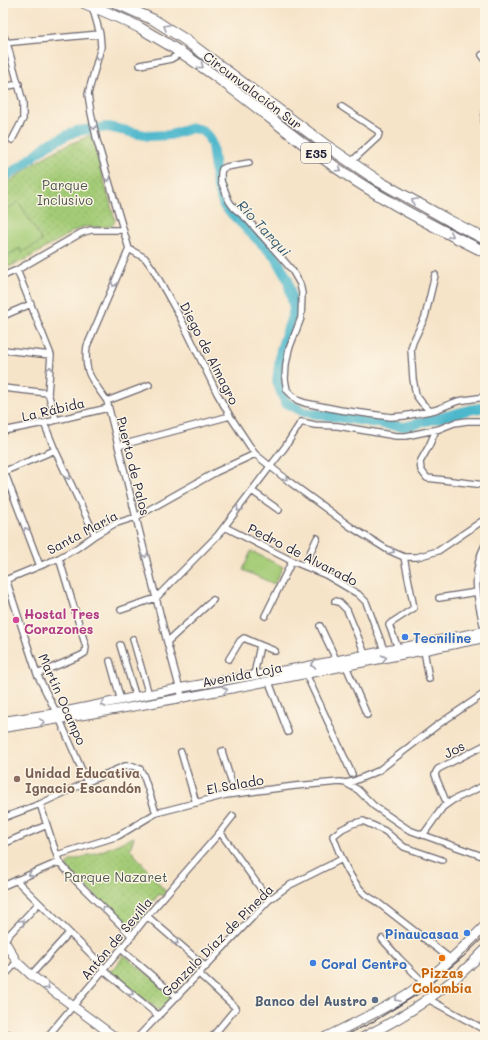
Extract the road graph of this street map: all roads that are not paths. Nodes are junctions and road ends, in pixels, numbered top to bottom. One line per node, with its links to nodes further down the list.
1 (116, 3): 14 (highway, Circunvalación Sur / E35, one-way to 1)
2 (88, 5): 4 (street); 6 (highway, Circunvalación Sur / E35)
3 (3, 34): 5 (street)
4 (100, 34): 5 (street); 16 (street, one-way to 16)
5 (5, 43): 8 (street)
6 (181, 53): 7 (street); 19 (highway, Circunvalación Sur / E35, one-way to 19)
7 (140, 65)
8 (19, 84): 9 (street); 13 (street)
9 (3, 88)
10 (342, 108): 14 (street)
11 (485, 112): 12 (street)
12 (485, 125)
13 (12, 140)
14 (351, 162): 17 (highway, Circunvalación Sur / E35, one-way to 14)
15 (249, 163): 33 (street)
16 (123, 230): 18 (street); 20 (street)
17 (485, 239)
18 (129, 248): 31 (street, Puerto de Palos, one-way to 31); 34 (street, Diego de Almagro)
19 (485, 252)
20 (17, 270): 22 (street); 23 (street)
21 (435, 275): 33 (street)
22 (3, 276)
23 (31, 304): 24 (street); 26 (street)
24 (3, 316)
25 (3, 350): 26 (street)
26 (51, 355): 29 (street, one-way to 26)
27 (149, 385): 31 (street)
28 (3, 388): 29 (street)
29 (48, 393): 35 (street)
30 (485, 397): 33 (street)
31 (107, 401): 32 (street, Puerto de Palos)
32 (108, 408): 35 (street, La Rábida); 40 (street, Puerto de Palos)
33 (430, 411)
34 (230, 416): 40 (street); 42 (street, Diego de Almagro)
35 (56, 420): 37 (street, La Rábida)
36 (485, 421): 38 (street)
37 (44, 423): 39 (street, La Rábida); 41 (street)
38 (436, 430): 43 (street); 45 (street)
39 (3, 431)
40 (118, 446): 48 (street, Puerto de Palos)
41 (55, 450): 44 (street); 51 (street, one-way to 51)
42 (254, 454): 43 (street, Diego de Almagro); 48 (street, Santa María)
43 (271, 466): 46 (street); 54 (street, Diego de Almagro, one-way to 54)
44 (3, 472): 57 (street, one-way to 44)
45 (485, 485)
46 (252, 491): 47 (street); 50 (street, one-way to 50)
47 (279, 510)
48 (136, 518): 51 (street, Santa María); 61 (street, Puerto de Palos, one-way to 61)
49 (485, 519): 54 (street)
50 (225, 527): 56 (street, Pedro de Alvarado); 61 (street)
51 (95, 534): 55 (street, Santa María)
52 (317, 538): 58 (street)
53 (485, 545): 60 (street)
54 (404, 557): 74 (street)
55 (58, 558): 57 (street, Santa María); 83 (street)
56 (292, 561): 58 (street, Pedro de Alvarado); 66 (street)
57 (40, 566): 59 (street, Santa María)
58 (304, 566): 75 (street, Pedro de Alvarado)
59 (5, 580): 83 (street, Martín Ocampo)
60 (477, 592): 62 (street); 68 (street)
61 (156, 598): 65 (street); 71 (street, Puerto de Palos)
62 (440, 598)
63 (213, 600): 71 (street)
64 (334, 600): 78 (street)
65 (121, 610)
66 (265, 616)
67 (320, 626): 80 (street)
68 (485, 631): 74 (main road, Avenida Loja)
69 (485, 638): 76 (main road, Avenida Loja)
70 (133, 639): 90 (street)
71 (167, 642): 88 (street, Puerto de Palos)
72 (120, 645): 92 (street)
73 (260, 645): 77 (street); 79 (street); 85 (street)
74 (398, 648): 75 (main road, Avenida Loja)
75 (384, 650): 78 (main road, Avenida Loja)
76 (424, 650): 82 (main road, Avenida Loja, one-way to 76); 86 (street)
77 (275, 652)
78 (365, 654): 80 (main road, Avenida Loja)
79 (229, 659)
80 (336, 660): 85 (main road, Avenida Loja, one-way to 85)
81 (110, 661): 93 (street)
82 (346, 666): 84 (main road, Avenida Loja); 94 (street)
83 (37, 674): 95 (street, Martín Ocampo)
84 (306, 674): 87 (main road, Avenida Loja); 102 (street)
85 (254, 675): 88 (main road, Avenida Loja)
86 (429, 679)
87 (269, 682): 91 (main road, Avenida Loja, one-way to 87); 98 (street)
88 (180, 688): 90 (main road, Avenida Loja); 91 (street, Puerto de Palos)
89 (485, 693): 104 (street, El Salado)
90 (149, 695): 92 (main road, Avenida Loja)
91 (182, 697): 95 (main road, Avenida Loja)
92 (136, 698): 93 (main road, Avenida Loja)
93 (121, 701): 95 (main road, Avenida Loja, one-way to 95)
94 (367, 715)
95 (59, 716): 96 (main road, Avenida Loja); 97 (main road, Avenida Loja, one-way to 95); 103 (street, Martín Ocampo)
96 (3, 720)
97 (3, 728)
98 (288, 732)
99 (485, 746): 109 (street, Jos)
100 (222, 751): 106 (street)
101 (181, 752): 107 (street)
102 (352, 774)
103 (87, 782): 108 (street); 110 (street)
104 (346, 783): 106 (street, El Salado); 115 (street)
105 (485, 784): 109 (street)
106 (235, 794): 107 (street, El Salado)
107 (196, 803): 110 (street, El Salado)
108 (40, 804): 112 (street); 113 (street)
109 (447, 804): 115 (street)
110 (156, 813): 117 (street, El Salado)
111 (233, 816): 114 (street, Antón de Sevilla)
112 (3, 818)
113 (47, 825): 116 (street); 117 (street)
114 (220, 832): 124 (street); 126 (street, Antón de Sevilla)
115 (423, 835): 118 (street)
116 (3, 844)
117 (57, 856): 121 (street)
118 (485, 857)
119 (342, 859): 120 (street); 124 (street, Gonzalo Díaz de Pineda); 134 (street)
120 (442, 860)
121 (59, 862): 122 (street, one-way to 122); 129 (street, one-way to 121)
122 (16, 880): 123 (street); 125 (street)
123 (3, 886)
124 (270, 900): 136 (street, Gonzalo Díaz de Pineda)
125 (39, 903): 128 (street); 131 (street, one-way to 125)
126 (147, 916): 129 (street, Antón de Sevilla); 136 (street, one-way to 136)
127 (485, 926): 134 (main road)
128 (70, 933): 137 (street); 139 (street)
129 (132, 936): 132 (street, Antón de Sevilla)
130 (382, 939): 141 (street)
131 (5, 944): 135 (main road)
132 (121, 949): 137 (street, Antón de Sevilla); 142 (street)
133 (485, 950): 143 (main road)
134 (452, 960): 141 (main road)
135 (18, 962): 139 (main road); 140 (street)
136 (206, 967): 138 (street, Gonzalo Díaz de Pineda)
137 (103, 970): 144 (street, Antón de Sevilla); 145 (street, one-way to 145)
138 (199, 974): 142 (street, Gonzalo Díaz de Pineda); 152 (street)
139 (31, 975): 144 (main road, one-way to 144)
140 (3, 977)
141 (423, 982): 153 (main road, one-way to 153)
142 (177, 997): 145 (street, Gonzalo Díaz de Pineda)
143 (428, 999): 146 (street); 154 (main road)
144 (73, 1006): 149 (street, Antón de Sevilla); 150 (main road)
145 (159, 1016): 151 (street, Gonzalo Díaz de Pineda)
146 (485, 1030)
147 (4, 1037): 148 (street)
148 (12, 1037)
149 (47, 1037)
150 (115, 1037)
151 (138, 1037)
152 (212, 1037)
153 (326, 1037)
154 (364, 1037)

